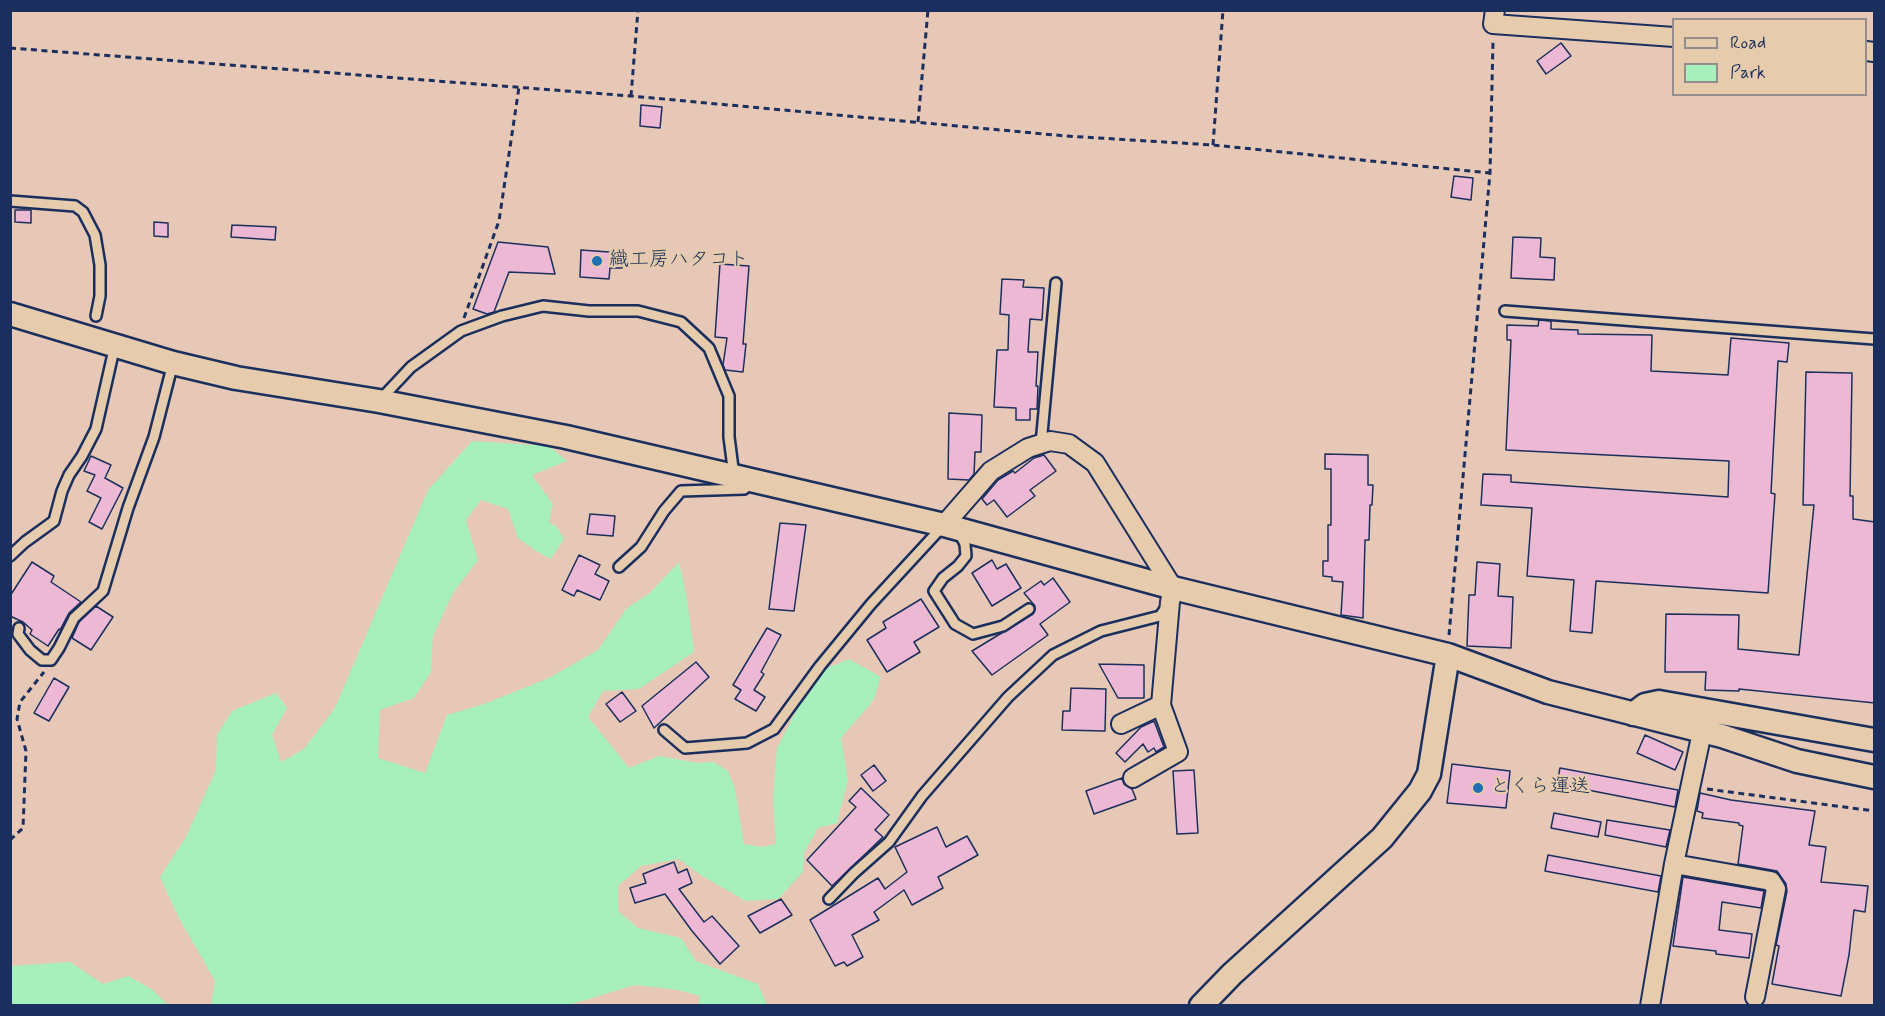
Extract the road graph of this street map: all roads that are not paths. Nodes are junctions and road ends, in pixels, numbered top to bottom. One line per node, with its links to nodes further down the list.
1 (1494, 17): 2 (street)
2 (1672, 37)
3 (10, 201): 7 (lane)
4 (1056, 283): 12 (lane)
5 (1505, 311): 8 (lane)
6 (10, 314): 9 (street)
7 (96, 316)
8 (1875, 339)
9 (115, 345): 10 (street); 15 (lane)
10 (173, 363): 11 (street); 19 (lane)
11 (379, 401): 13 (street); 13 (lane)
12 (1041, 444): 14 (street); 17 (street)
13 (744, 478): 14 (street); 16 (lane)
14 (951, 527): 17 (street); 18 (lane); 24 (lane)
15 (10, 556)
16 (619, 567)
17 (1172, 595): 20 (street); 21 (street); 30 (lane)
18 (1029, 609)
19 (19, 628)
20 (1448, 656): 22 (street); 32 (street)
21 (1161, 705): 23 (street); 28 (street)
22 (1633, 714): 25 (street); 26 (street)
23 (1121, 724)
24 (664, 730)
25 (1702, 732): 27 (street); 29 (street)
26 (1875, 740)
27 (1875, 777)
28 (1133, 778)
29 (1674, 864): 31 (street); 33 (street)
30 (829, 899)
31 (1755, 997)
32 (1201, 1005)
33 (1650, 1005)

